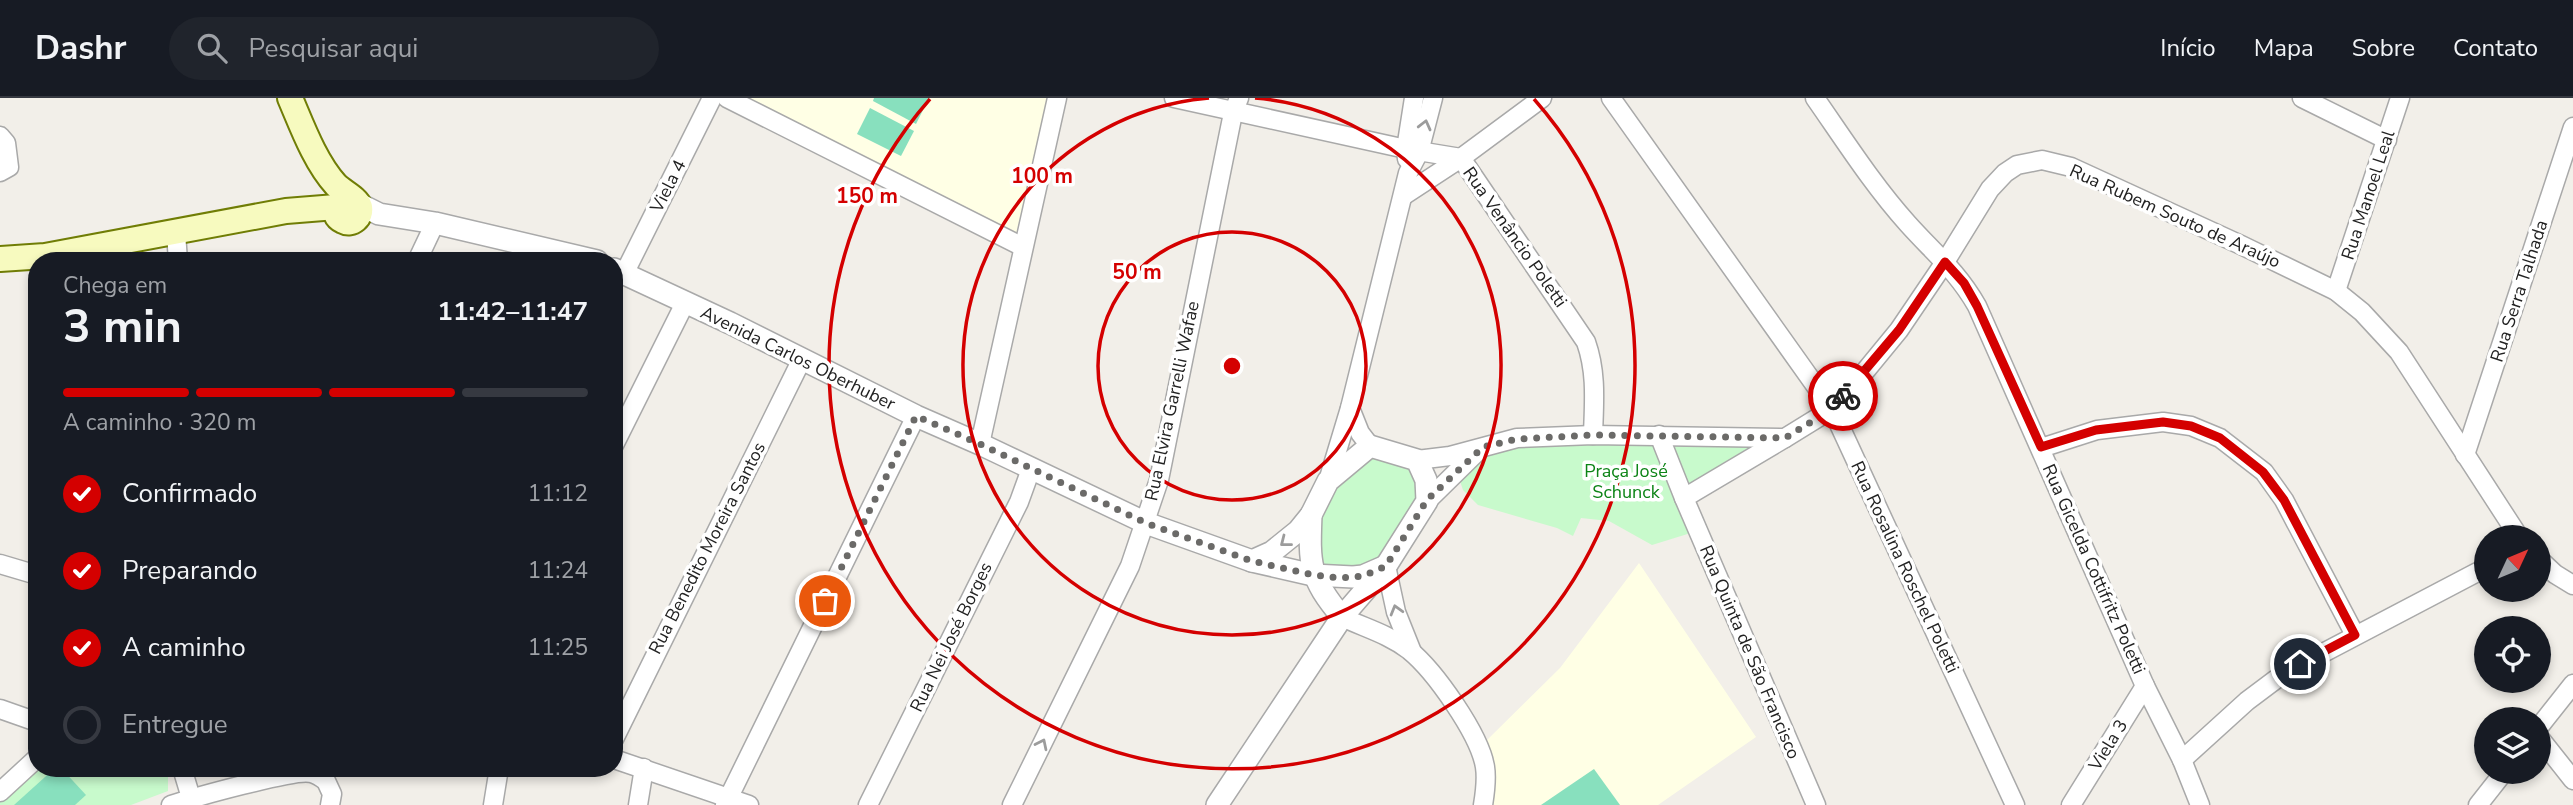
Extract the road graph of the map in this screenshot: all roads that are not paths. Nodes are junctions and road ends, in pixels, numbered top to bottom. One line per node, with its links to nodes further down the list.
1 (290, 98): 21 (main road)
2 (712, 98): 32 (street, Viela 4)
3 (727, 98): 24 (street)
4 (1057, 98): 24 (street)
5 (1174, 98): 13 (street, Rua Venâncio Poletti)
6 (1413, 98): 17 (street)
7 (1433, 98): 17 (street, one-way to 7)
8 (1542, 98): 18 (street)
9 (1611, 98): 38 (street, Rua Rosalina Roschel Poletti)
10 (1815, 98): 31 (street, Rua Gicelda Cottifritz Poletti)
11 (2302, 98): 16 (street)
12 (2400, 98): 16 (street, Rua Manoel Leal)
13 (1236, 105): 17 (street, Rua Venâncio Poletti); 55 (street, Rua Elvira Garrelli Wafae)
14 (2573, 127): 48 (street, Rua Serra Talhada)
15 (0, 136): 19 (street)
16 (2387, 140): 34 (street, Rua Manoel Leal)
17 (1412, 151): 18 (street, Rua Venâncio Poletti); 20 (street)
18 (1461, 158): 20 (street); 41 (street, Rua Venâncio Poletti)
19 (0, 172)
20 (1403, 196): 37 (street)
21 (346, 206): 22 (street); 23 (main road)
22 (435, 223): 27 (street); 28 (street)
23 (176, 233): 25 (main road); 26 (street)
24 (1023, 247): 44 (street)
25 (68, 252)
26 (177, 252)
27 (421, 252)
28 (548, 252)
29 (28, 257): 30 (main road)
30 (0, 259)
31 (1945, 262): 34 (street, Rua Rubem Souto de Araújo); 38 (street, Rua Rubem Souto de Araújo); 47 (street, Rua Gicelda Cottifritz Poletti)
32 (623, 265)
33 (623, 274): 35 (street, Avenida Carlos Oberhuber)
34 (2336, 291): 48 (street, Rua Rubem Souto de Araújo)
35 (685, 303): 36 (street, Avenida Carlos Oberhuber); 40 (street)
36 (802, 359): 39 (street, Avenida Carlos Oberhuber); 73 (street, Rua Benedito Moreira Santos)
37 (1350, 408): 45 (street); 51 (street)
38 (1832, 409): 43 (street, Rua Rubem Souto de Araújo); 98 (street, Rua Rosalina Roschel Poletti)
39 (916, 416): 44 (street, Avenida Carlos Oberhuber); 87 (street)
40 (623, 427)
41 (1593, 435): 42 (street); 46 (street)
42 (1659, 435): 43 (street); 52 (street, Rua Quinta de São Francisco)
43 (1785, 438): 52 (street)
44 (980, 444): 50 (street, Avenida Carlos Oberhuber)
45 (1370, 446): 49 (street); 51 (street)
46 (1483, 447): 49 (street); 53 (street)
47 (2041, 447): 66 (street); 69 (street, Rua Gicelda Cottifritz Poletti)
48 (2465, 454): 56 (street, Rua Rubem Souto de Araújo)
49 (1417, 460): 53 (street)
50 (1031, 469): 55 (street, Avenida Carlos Oberhuber); 93 (street, Rua Nei José Borges)
51 (1328, 481): 54 (street)
52 (1684, 498): 97 (street, Rua Quinta de São Francisco)
53 (1427, 500): 59 (street)
54 (1311, 515): 57 (street, one-way to 57); 63 (street)
55 (1146, 523): 57 (street, Avenida Carlos Oberhuber); 94 (street, Rua Elvira Garrelli Wafae, one-way to 55)
56 (2511, 525)
57 (1252, 561): 63 (street, Avenida Carlos Oberhuber)
58 (0, 564): 61 (street)
59 (1386, 566): 63 (street); 65 (street); 67 (street, one-way to 59)
60 (2552, 571): 64 (street)
61 (28, 572)
62 (2474, 574): 66 (street)
63 (1313, 575): 65 (street)
64 (2573, 585)
65 (1342, 617): 67 (street); 95 (street)
66 (2355, 635): 75 (street)
67 (1412, 652): 96 (street)
68 (2573, 684): 71 (street)
69 (2145, 686): 75 (street, Rua Gicelda Cottifritz Poletti); 99 (street, Viela 3)
70 (0, 709): 72 (street)
71 (2551, 712)
72 (28, 719)
73 (623, 721)
74 (2551, 752): 83 (street)
75 (2182, 760): 100 (street, Rua Gicelda Cottifritz Poletti)
76 (623, 762): 78 (street)
77 (28, 766): 85 (street)
78 (644, 768): 87 (street); 91 (street)
79 (185, 777): 86 (street)
80 (279, 777): 86 (street)
81 (318, 777): 89 (street)
82 (498, 777): 90 (street)
83 (2573, 780)
84 (2495, 784): 101 (street)
85 (0, 792)
86 (191, 798): 88 (street)
87 (726, 801): 92 (street)
88 (171, 805)
89 (330, 805)
90 (493, 805)
91 (638, 805)
92 (749, 805)
93 (869, 805)
94 (1012, 805)
95 (1217, 805)
96 (1483, 805)
97 (1816, 805)
98 (2015, 805)
99 (2071, 805)
100 (2200, 805)
101 (2478, 805)

